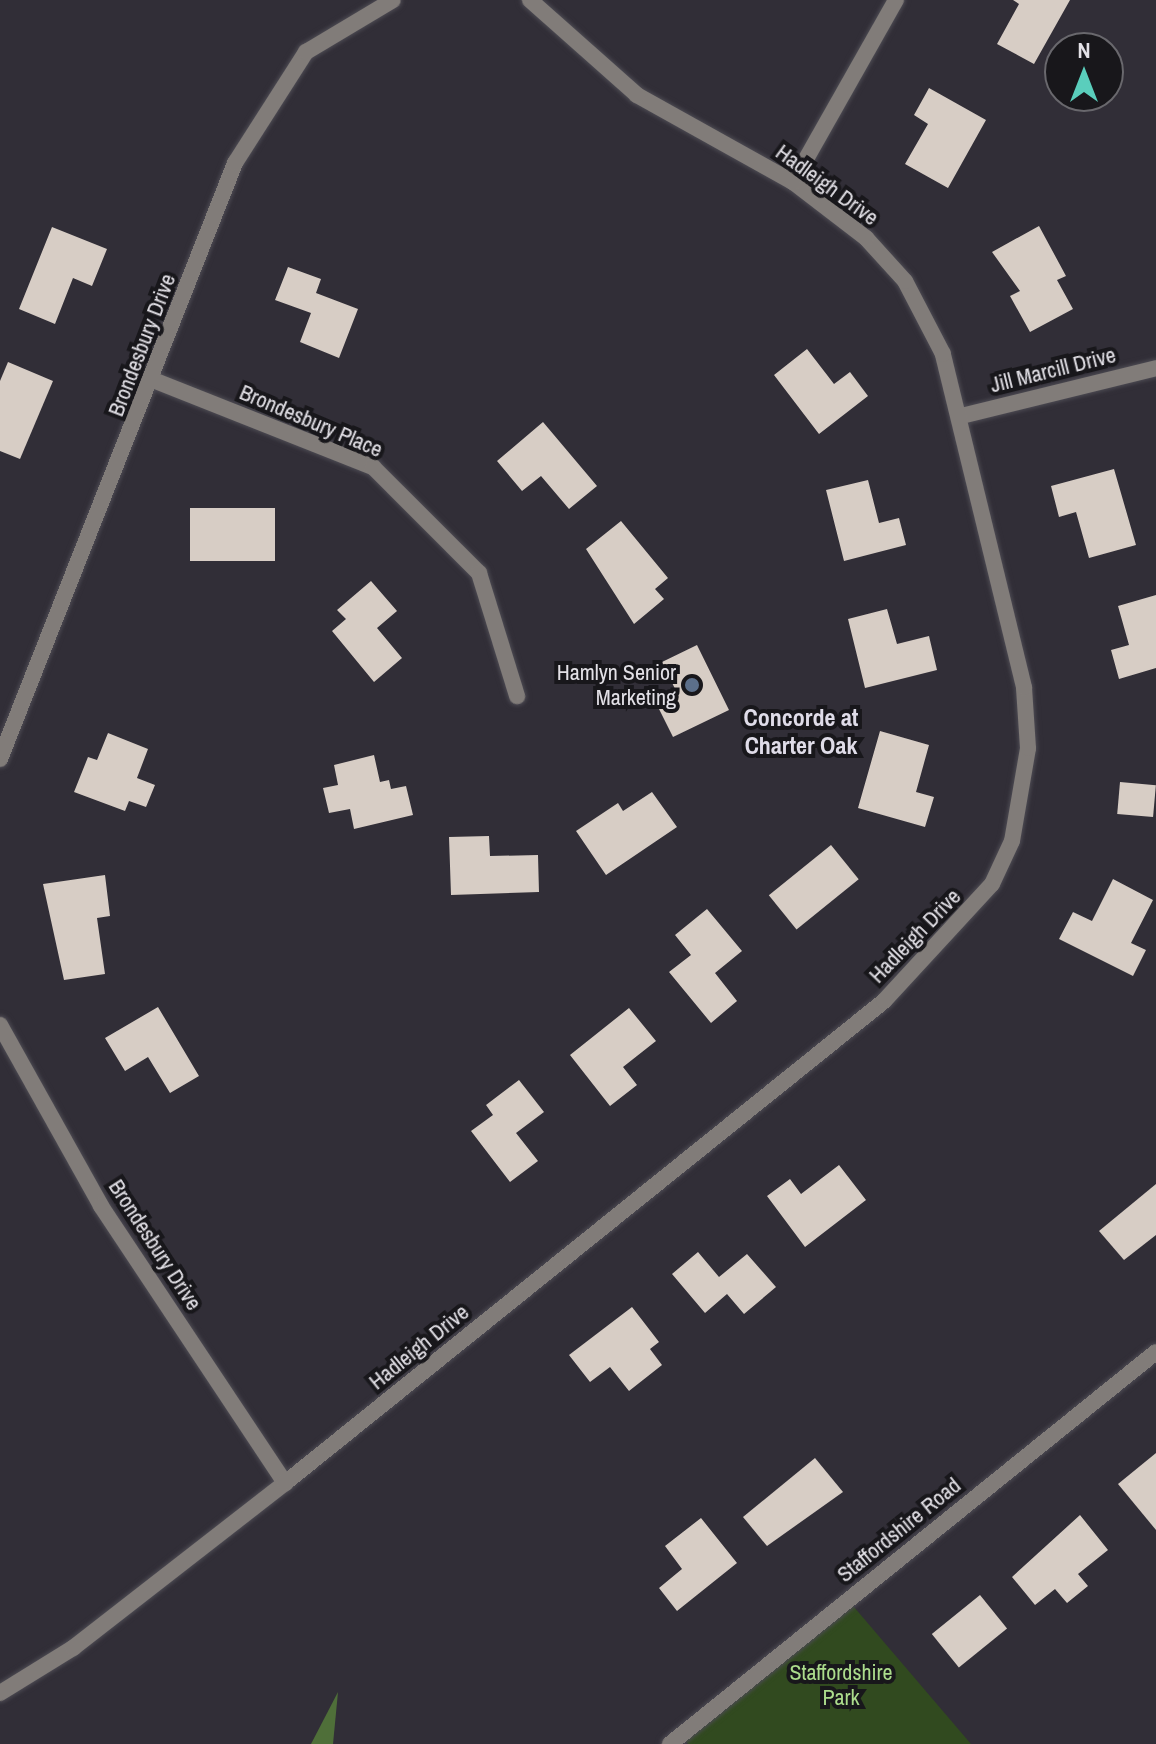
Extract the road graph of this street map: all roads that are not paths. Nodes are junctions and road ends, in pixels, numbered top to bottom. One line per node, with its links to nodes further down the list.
1 (393, 0): 6 (street, Brondesbury Drive)
2 (530, 0): 4 (street, Hadleigh Drive)
3 (896, 0): 4 (street)
4 (793, 182): 7 (street, Hadleigh Drive)
5 (1156, 368): 7 (street, Jill Marcill Drive)
6 (153, 380): 8 (street, Brondesbury Place); 9 (street, Brondesbury Drive)
7 (961, 416): 12 (street, Hadleigh Drive)
8 (517, 696)
9 (0, 759)
10 (0, 1025): 12 (street, Brondesbury Drive)
11 (1156, 1352): 14 (street, Staffordshire Road)
12 (285, 1483): 13 (street, Hadleigh Drive)
13 (0, 1693)
14 (670, 1744)

